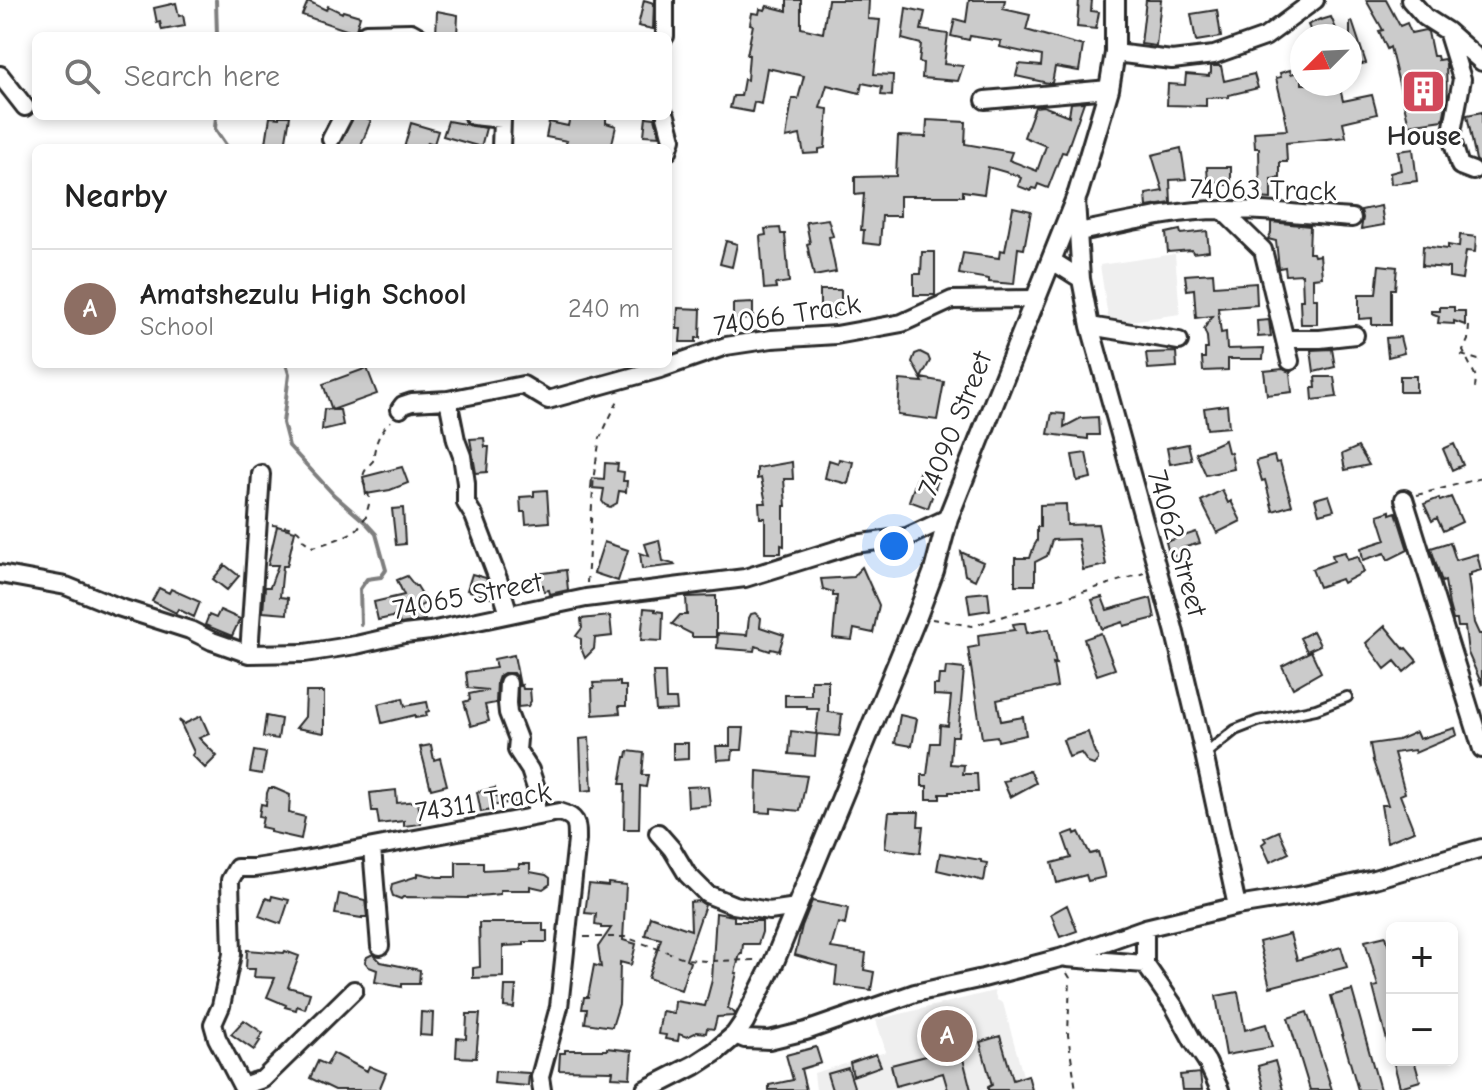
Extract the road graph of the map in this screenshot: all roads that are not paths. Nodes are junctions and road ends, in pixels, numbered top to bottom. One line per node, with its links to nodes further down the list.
1 (665, 0): 6 (street)
2 (1115, 0): 7 (street, 74090 Street)
3 (1315, 0): 7 (street)
4 (1410, 0): 5 (street)
5 (1447, 31): 8 (street); 19 (street)
6 (665, 32)
7 (1115, 53): 10 (street, 74090 Street)
8 (1482, 62)
9 (0, 75): 12 (street)
10 (1109, 89): 11 (street); 20 (street, 74090 Street)
11 (985, 100)
12 (25, 107)
13 (341, 120): 16 (street)
14 (502, 120): 17 (street)
15 (667, 120): 18 (street)
16 (331, 139)
17 (501, 144)
18 (670, 144)
19 (1466, 171)
20 (1078, 193): 23 (street, 74062 Street); 24 (street, 74090 Street)
21 (1222, 210): 22 (street, 74063 Track); 23 (street, 74063 Track); 29 (street)
22 (1352, 218)
23 (1079, 232): 25 (street, 74062 Street)
24 (1051, 260): 25 (street); 26 (street, 74090 Street)
25 (1081, 279): 27 (street, 74062 Street)
26 (1036, 299): 32 (street, 74066 Track); 38 (street, 74090 Street)
27 (1090, 326): 30 (street); 45 (street, 74062 Street)
28 (1355, 335): 29 (street)
29 (1285, 339): 31 (street)
30 (1179, 341)
31 (1290, 361)
32 (672, 364)
33 (661, 368): 34 (street, 74066 Track)
34 (448, 400): 35 (street, 74066 Track); 40 (street)
35 (401, 407)
36 (261, 474): 41 (street)
37 (1404, 499): 44 (street)
38 (948, 518): 40 (street, 74065 Street); 51 (street, 74090 Street)
39 (0, 574): 41 (street, 74065 Street)
40 (509, 614): 41 (street, 74065 Street)
41 (249, 654)
42 (508, 683): 46 (street)
43 (1347, 697): 45 (lane)
44 (1482, 749)
45 (1204, 754): 50 (street, 74062 Street)
46 (536, 816): 48 (street, 74311 Track); 59 (street, 74311 Track)
47 (658, 833): 51 (street)
48 (372, 848): 53 (street); 58 (street, 74311 Track)
49 (1482, 848): 50 (street)
50 (1237, 906): 52 (street)
51 (797, 907): 57 (street, 74090 Street)
52 (1145, 928): 54 (street); 55 (street)
53 (380, 946)
54 (1060, 958): 55 (street); 57 (street)
55 (1145, 964): 61 (street)
56 (354, 990): 58 (street)
57 (735, 1035): 60 (street)
58 (243, 1088)
59 (542, 1090)
60 (646, 1090)
61 (1220, 1090)

